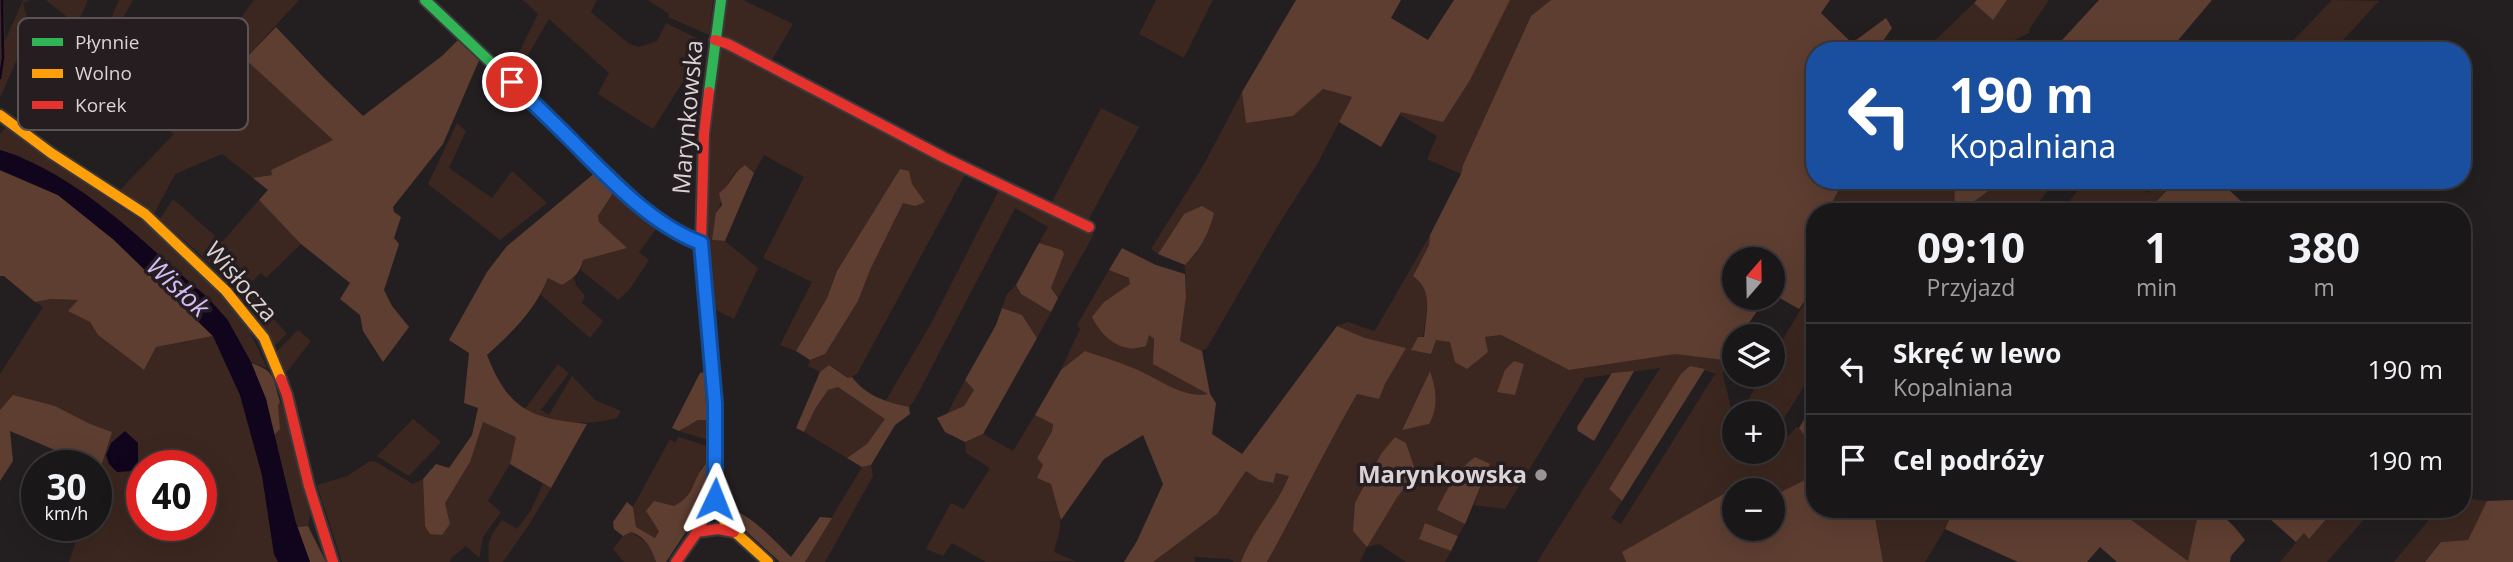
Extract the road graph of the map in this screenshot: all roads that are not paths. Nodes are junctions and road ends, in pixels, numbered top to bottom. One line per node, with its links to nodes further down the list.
1 (425, 0): 8 (street)
2 (721, 0): 3 (street, Marynkowska)
3 (715, 40): 7 (street); 8 (street, Marynkowska)
4 (0, 115): 5 (street, Wisłocza)
5 (18, 128)
6 (20, 130): 12 (street, Wisłocza)
7 (1089, 227)
8 (701, 243): 9 (street, Marynkowska)
9 (715, 499): 10 (street, Marynkowska); 11 (street)
10 (697, 532): 11 (street); 13 (street, Marynkowska)
11 (734, 532): 14 (street)
12 (333, 562)
13 (677, 562)
14 (768, 562)

